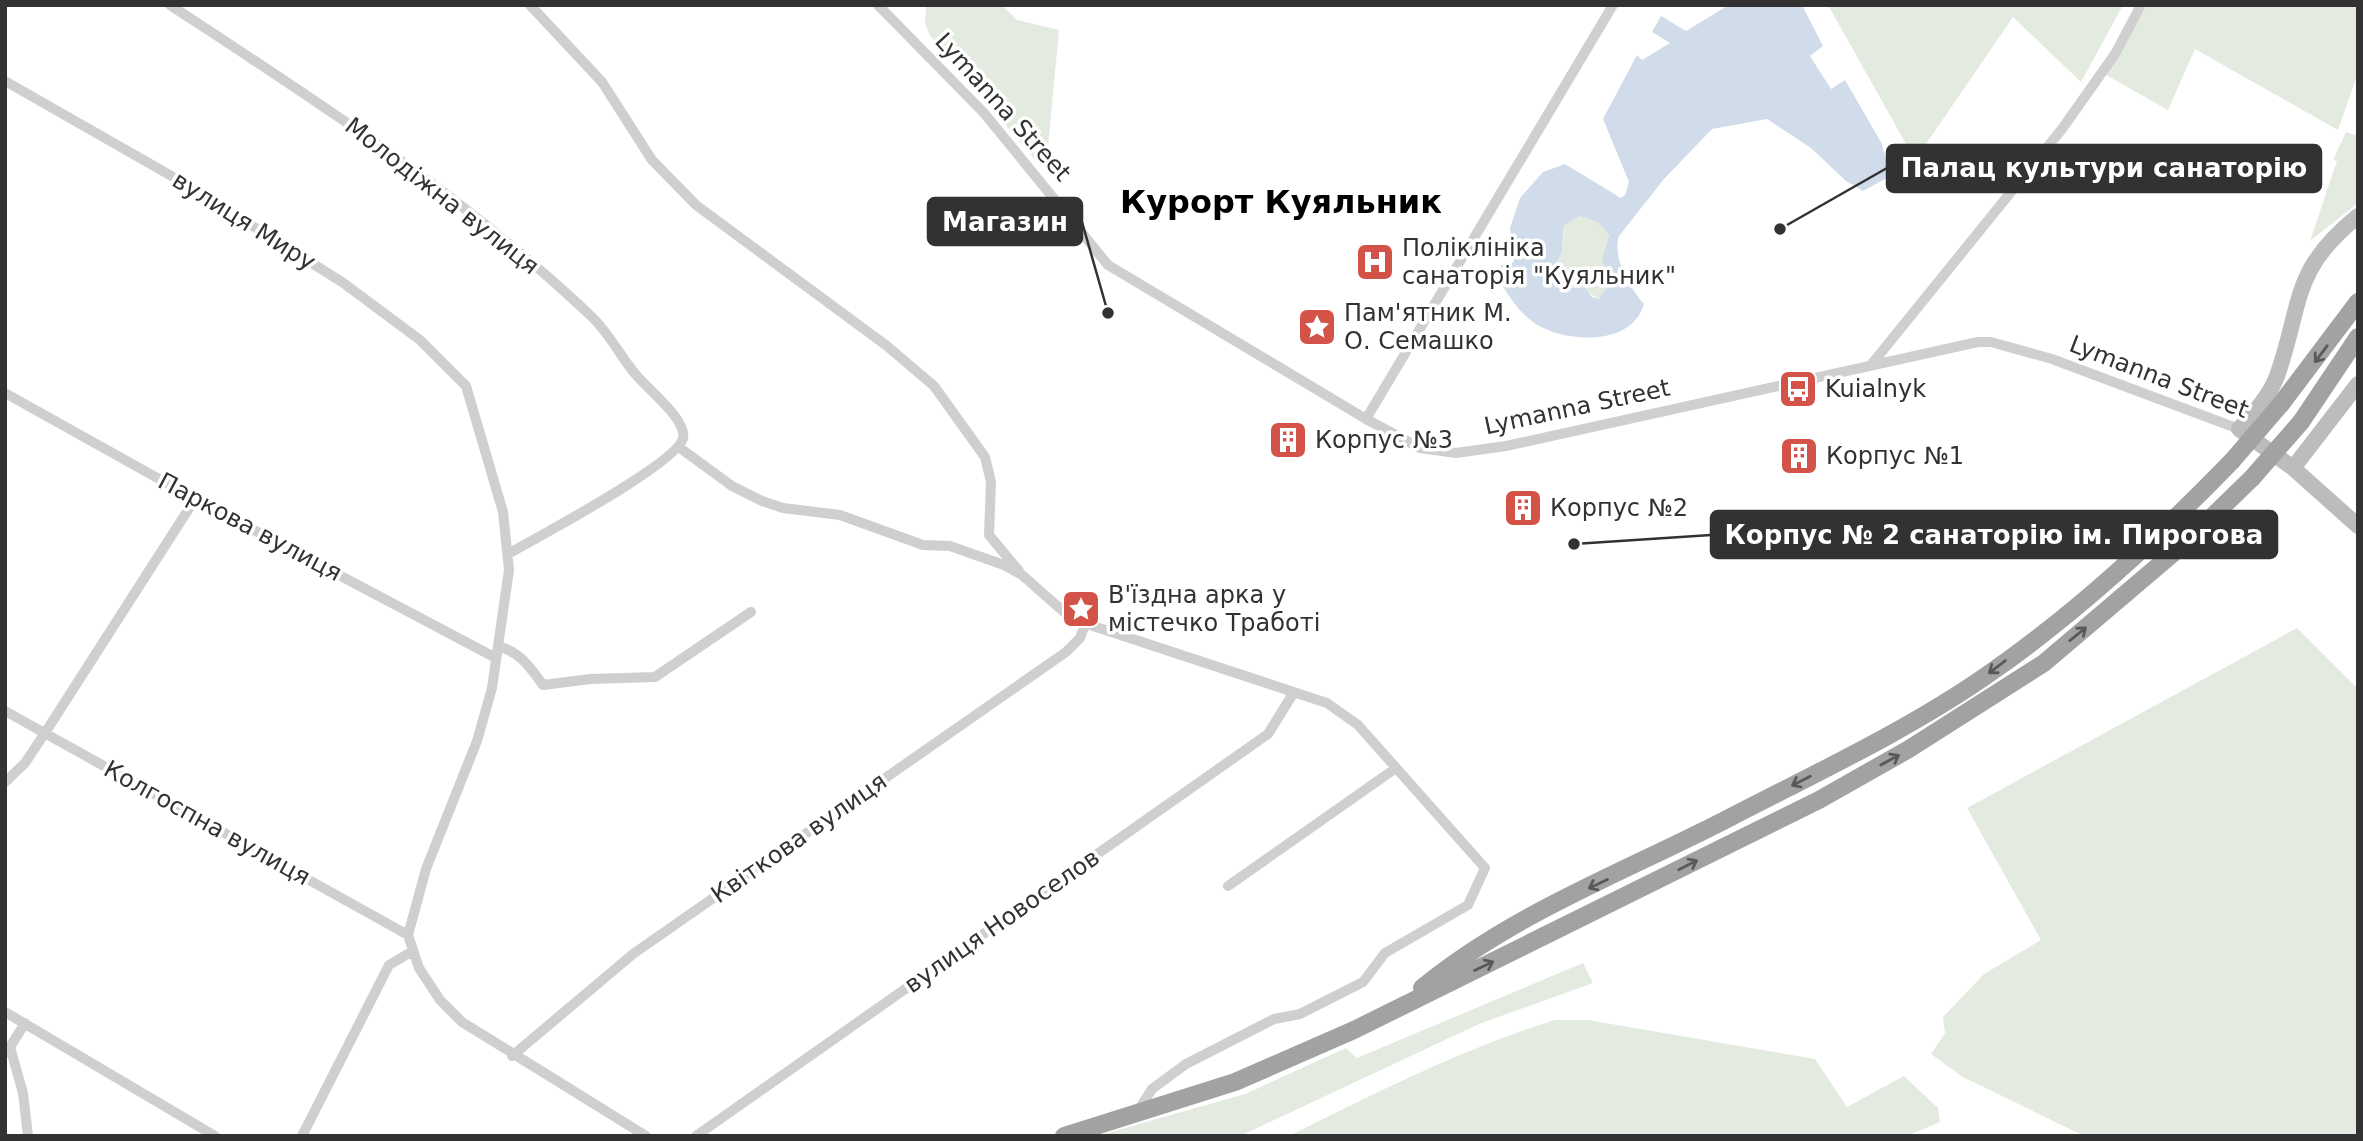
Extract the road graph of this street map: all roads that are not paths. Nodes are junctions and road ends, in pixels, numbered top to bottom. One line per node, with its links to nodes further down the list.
1 (170, 5): 15 (street, Молодіжна вулиця)
2 (530, 5): 19 (street)
3 (878, 5): 13 (street, Lymanna Street)
4 (1613, 5): 13 (street)
5 (2141, 5): 10 (street)
6 (5, 81): 21 (street, вулиця Миру)
7 (2358, 216): 14 (main road)
8 (2358, 302): 35 (highway, one-way to 35, bridge)
9 (2356, 340): 35 (highway, one-way to 9, bridge)
10 (1871, 365): 13 (street, Lymanna Street); 14 (street, Lymanna Street)
11 (2358, 384): 16 (main road)
12 (5, 393): 17 (street, Паркова вулиця)
13 (1366, 419)
14 (2239, 429): 16 (main road, Lymanna Street)
15 (680, 448): 20 (street); 21 (street)
16 (2293, 468): 18 (main road, Lymanna Street)
17 (195, 499): 26 (street, Паркова вулиця); 29 (street)
18 (2358, 526)
19 (989, 535): 20 (street); 22 (street)
20 (972, 552): 22 (street)
21 (508, 554): 25 (street)
22 (1022, 575): 24 (street)
23 (751, 612): 25 (street)
24 (1080, 618): 27 (street); 39 (street, Квіткова вулиця)
25 (498, 646): 26 (street)
26 (496, 658): 33 (street)
27 (1294, 692): 30 (street); 45 (street, вулиця Новоселов)
28 (5, 711): 29 (street, Колгоспна вулиця)
29 (45, 733): 31 (street); 33 (street, Колгоспна вулиця)
30 (1396, 768): 32 (street); 40 (street)
31 (5, 782)
32 (1228, 887)
33 (408, 935): 34 (street)
34 (413, 951): 39 (street); 43 (street)
35 (1400, 1006): 40 (highway)
36 (5, 1012): 37 (street)
37 (24, 1023): 38 (street); 42 (street)
38 (7, 1051): 41 (street)
39 (512, 1056): 44 (street)
40 (1138, 1111): 46 (highway)
41 (28, 1136)
42 (215, 1136)
43 (302, 1136)
44 (646, 1136)
45 (696, 1136)
46 (1064, 1136)

